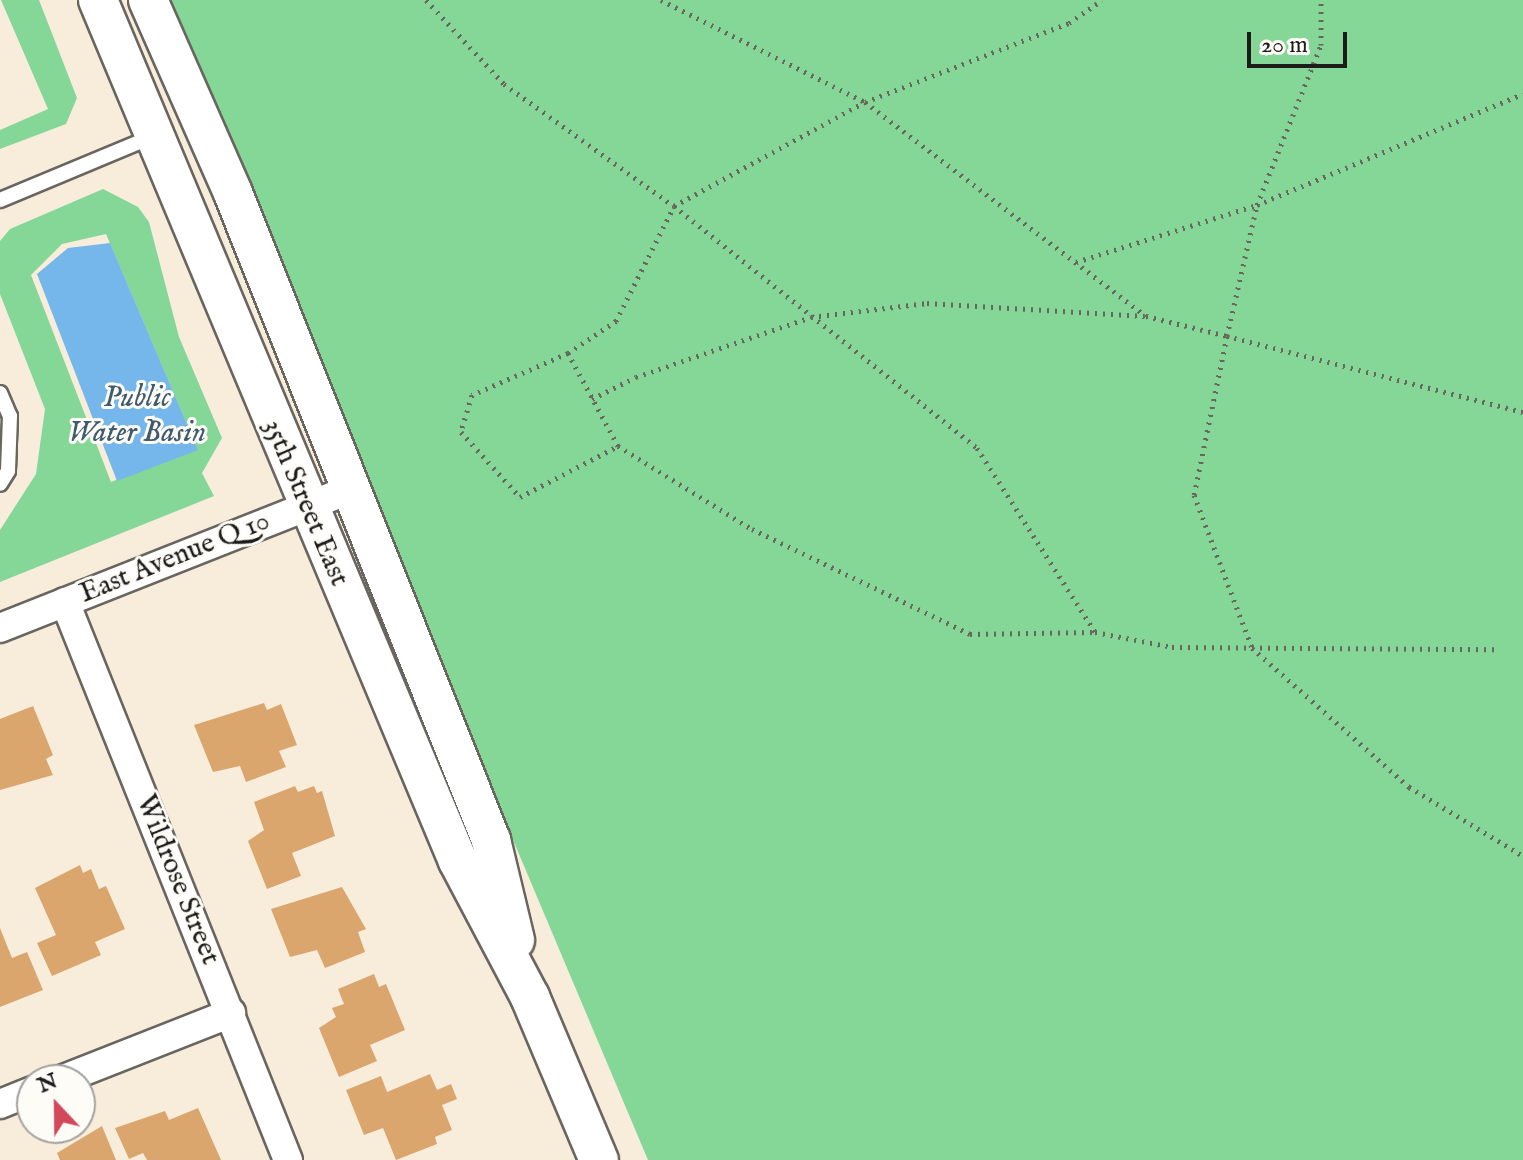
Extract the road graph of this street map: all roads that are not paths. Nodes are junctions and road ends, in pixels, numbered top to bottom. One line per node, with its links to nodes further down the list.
1 (98, 0): 3 (street, 35th Street East)
2 (148, 0): 5 (street, 35th Street East)
3 (154, 136): 4 (lane); 5 (street); 9 (street, 35th Street East)
4 (0, 200)
5 (302, 366): 8 (street, 35th Street East)
6 (0, 393): 7 (lane)
7 (0, 484)
8 (351, 489): 9 (street, East Avenue Q 10); 12 (street, 35th Street East)
9 (305, 507): 10 (street, East Avenue Q 10); 12 (street, 35th Street East)
10 (65, 602): 11 (street, East Avenue Q 10); 13 (street, Wildrose Street)
11 (0, 628)
12 (530, 997): 16 (street, 35th Street East)
13 (231, 1013): 14 (street); 15 (street, Wildrose Street)
14 (96, 1066)
15 (288, 1160)
16 (599, 1160)

